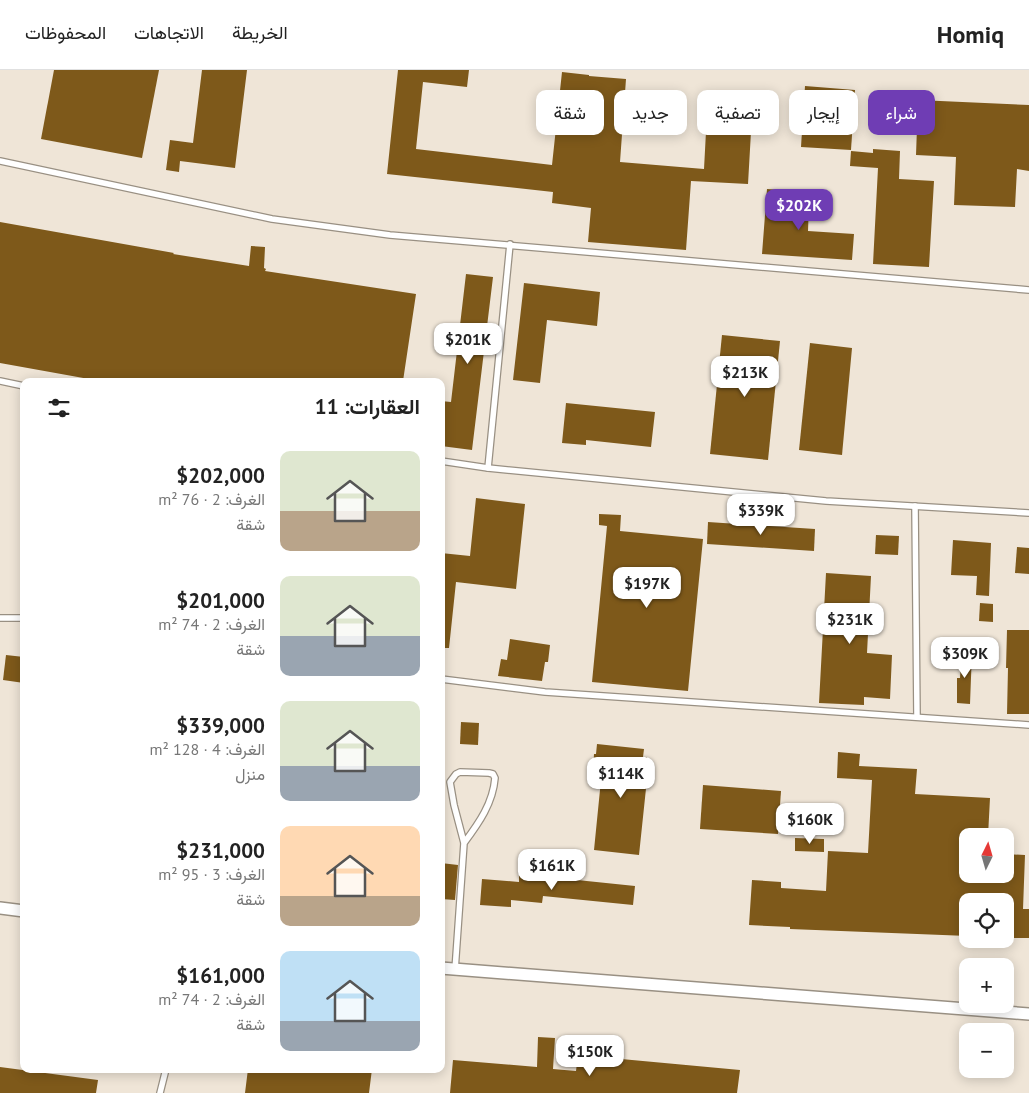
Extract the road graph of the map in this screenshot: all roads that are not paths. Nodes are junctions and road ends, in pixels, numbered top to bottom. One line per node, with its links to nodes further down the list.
1 (0, 161): 2 (lane)
2 (510, 244): 3 (lane); 7 (lane)
3 (1029, 290)
4 (0, 381): 5 (lane)
5 (20, 385)
6 (445, 462): 7 (lane)
7 (488, 468): 8 (lane)
8 (915, 506): 9 (lane); 13 (lane)
9 (1029, 513)
10 (0, 618): 11 (lane)
11 (20, 618)
12 (445, 680): 13 (lane)
13 (917, 717): 14 (lane)
14 (1029, 725)
15 (464, 843): 15 (lane); 19 (lane)
16 (0, 908): 17 (street)
17 (20, 910)
18 (445, 969): 19 (street)
19 (455, 970): 20 (street)
20 (1029, 1014)
21 (165, 1073): 22 (lane)
22 (160, 1093)

